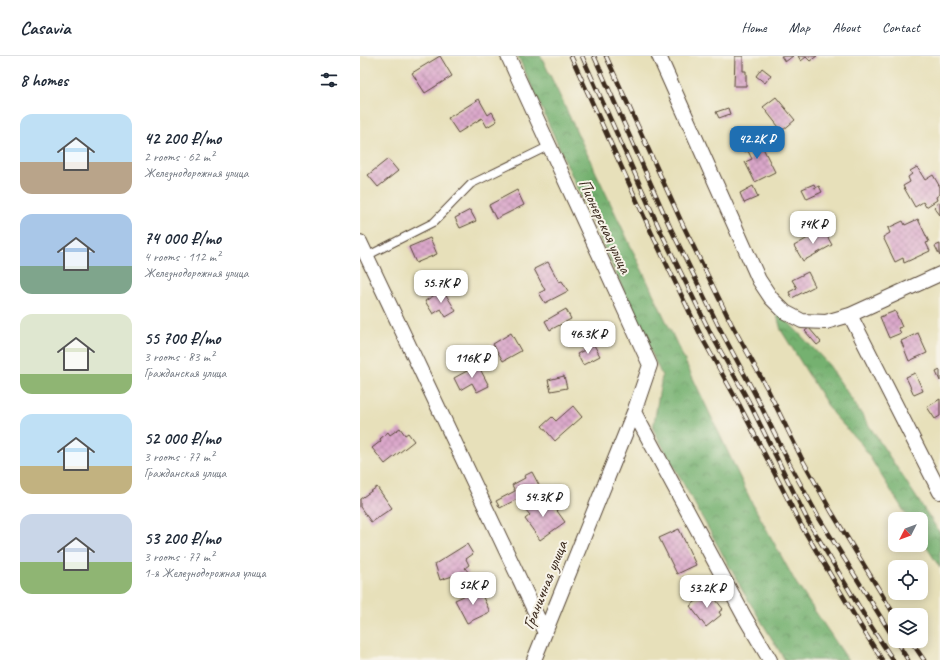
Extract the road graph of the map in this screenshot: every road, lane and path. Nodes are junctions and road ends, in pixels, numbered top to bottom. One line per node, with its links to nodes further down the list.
1 (508, 56): 3 (street, Пионерская улица)
2 (659, 56): 7 (street)
3 (549, 146): 5 (lane); 8 (street, Пионерская улица)
4 (360, 242): 5 (street)
5 (367, 256): 10 (street)
6 (940, 274): 7 (street)
7 (850, 315): 9 (street)
8 (634, 412): 10 (street, Граничная улица); 12 (street)
9 (940, 492)
10 (545, 633): 11 (street, Граничная улица)
11 (534, 660)
12 (770, 660)

